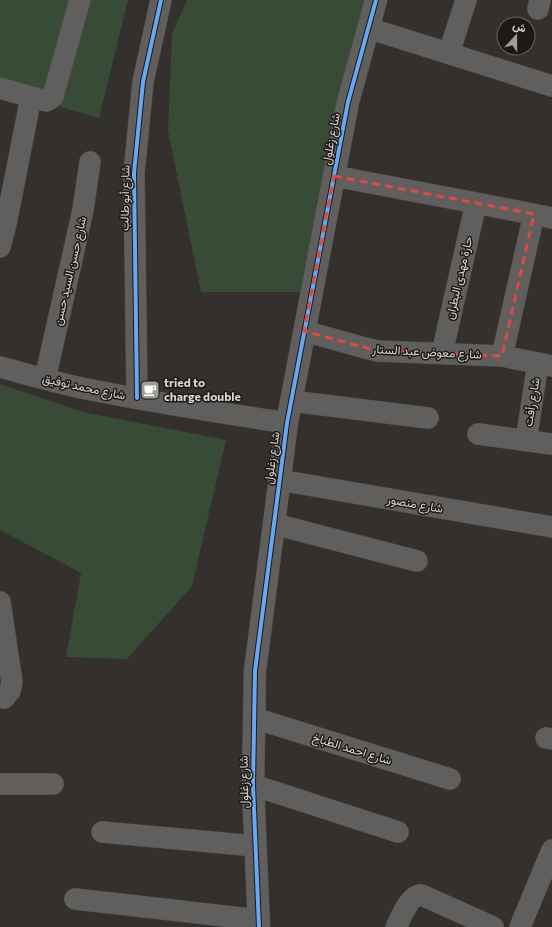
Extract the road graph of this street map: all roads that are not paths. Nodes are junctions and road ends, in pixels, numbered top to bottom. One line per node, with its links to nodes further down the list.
1 (80, 0): 9 (street)
2 (161, 0): 21 (street, شارع أبو طالب)
3 (376, 0): 5 (street, شارع زغلول)
4 (466, 0): 6 (street)
5 (368, 28): 6 (street); 11 (street, شارع زغلول)
6 (449, 53): 7 (street)
7 (552, 86)
8 (0, 88): 9 (street)
9 (31, 97): 14 (street)
10 (90, 162): 20 (street, شارع حسن السيد حسن)
11 (334, 176): 12 (street); 15 (street, شارع زغلول)
12 (476, 203): 13 (street); 16 (street, حارة مهدى البطران)
13 (543, 216): 17 (street)
14 (0, 247)
15 (304, 331): 16 (street, شارع معوض عبد الستار); 22 (street, شارع زغلول)
16 (442, 353): 17 (street, شارع معوض عبد الستار)
17 (502, 356): 18 (street, شارع معوض عبد الستار)
18 (545, 365): 26 (street, شارع رأفت)
19 (0, 367): 20 (street, شارع محمد توفيق)
20 (45, 379): 21 (street, شارع محمد توفيق)
21 (137, 398): 24 (street, شارع محمد توفيق)
22 (291, 401): 23 (street); 24 (street, شارع زغلول)
23 (428, 418)
24 (287, 423): 28 (street, شارع زغلول)
25 (478, 434): 26 (street)
26 (526, 441): 27 (street)
27 (552, 444)
28 (279, 480): 29 (street, شارع زغلول); 30 (street, شارع منصور)
29 (274, 524): 31 (street); 34 (street, شارع زغلول)
30 (552, 527)
31 (417, 561)
32 (0, 602): 33 (street)
33 (2, 697)
34 (254, 718): 35 (street, شارع احمد الطباخ); 38 (street, شارع زغلول)
35 (450, 779)
36 (0, 784): 37 (street)
37 (53, 784)
38 (253, 785): 40 (street); 41 (street, شارع زغلول)
39 (102, 832): 41 (street)
40 (398, 832)
41 (255, 846): 44 (street, شارع زغلول)
42 (550, 858): 47 (street)
43 (75, 899): 44 (street)
44 (259, 923)
45 (396, 927): 46 (street)
46 (493, 927)
47 (520, 927)

